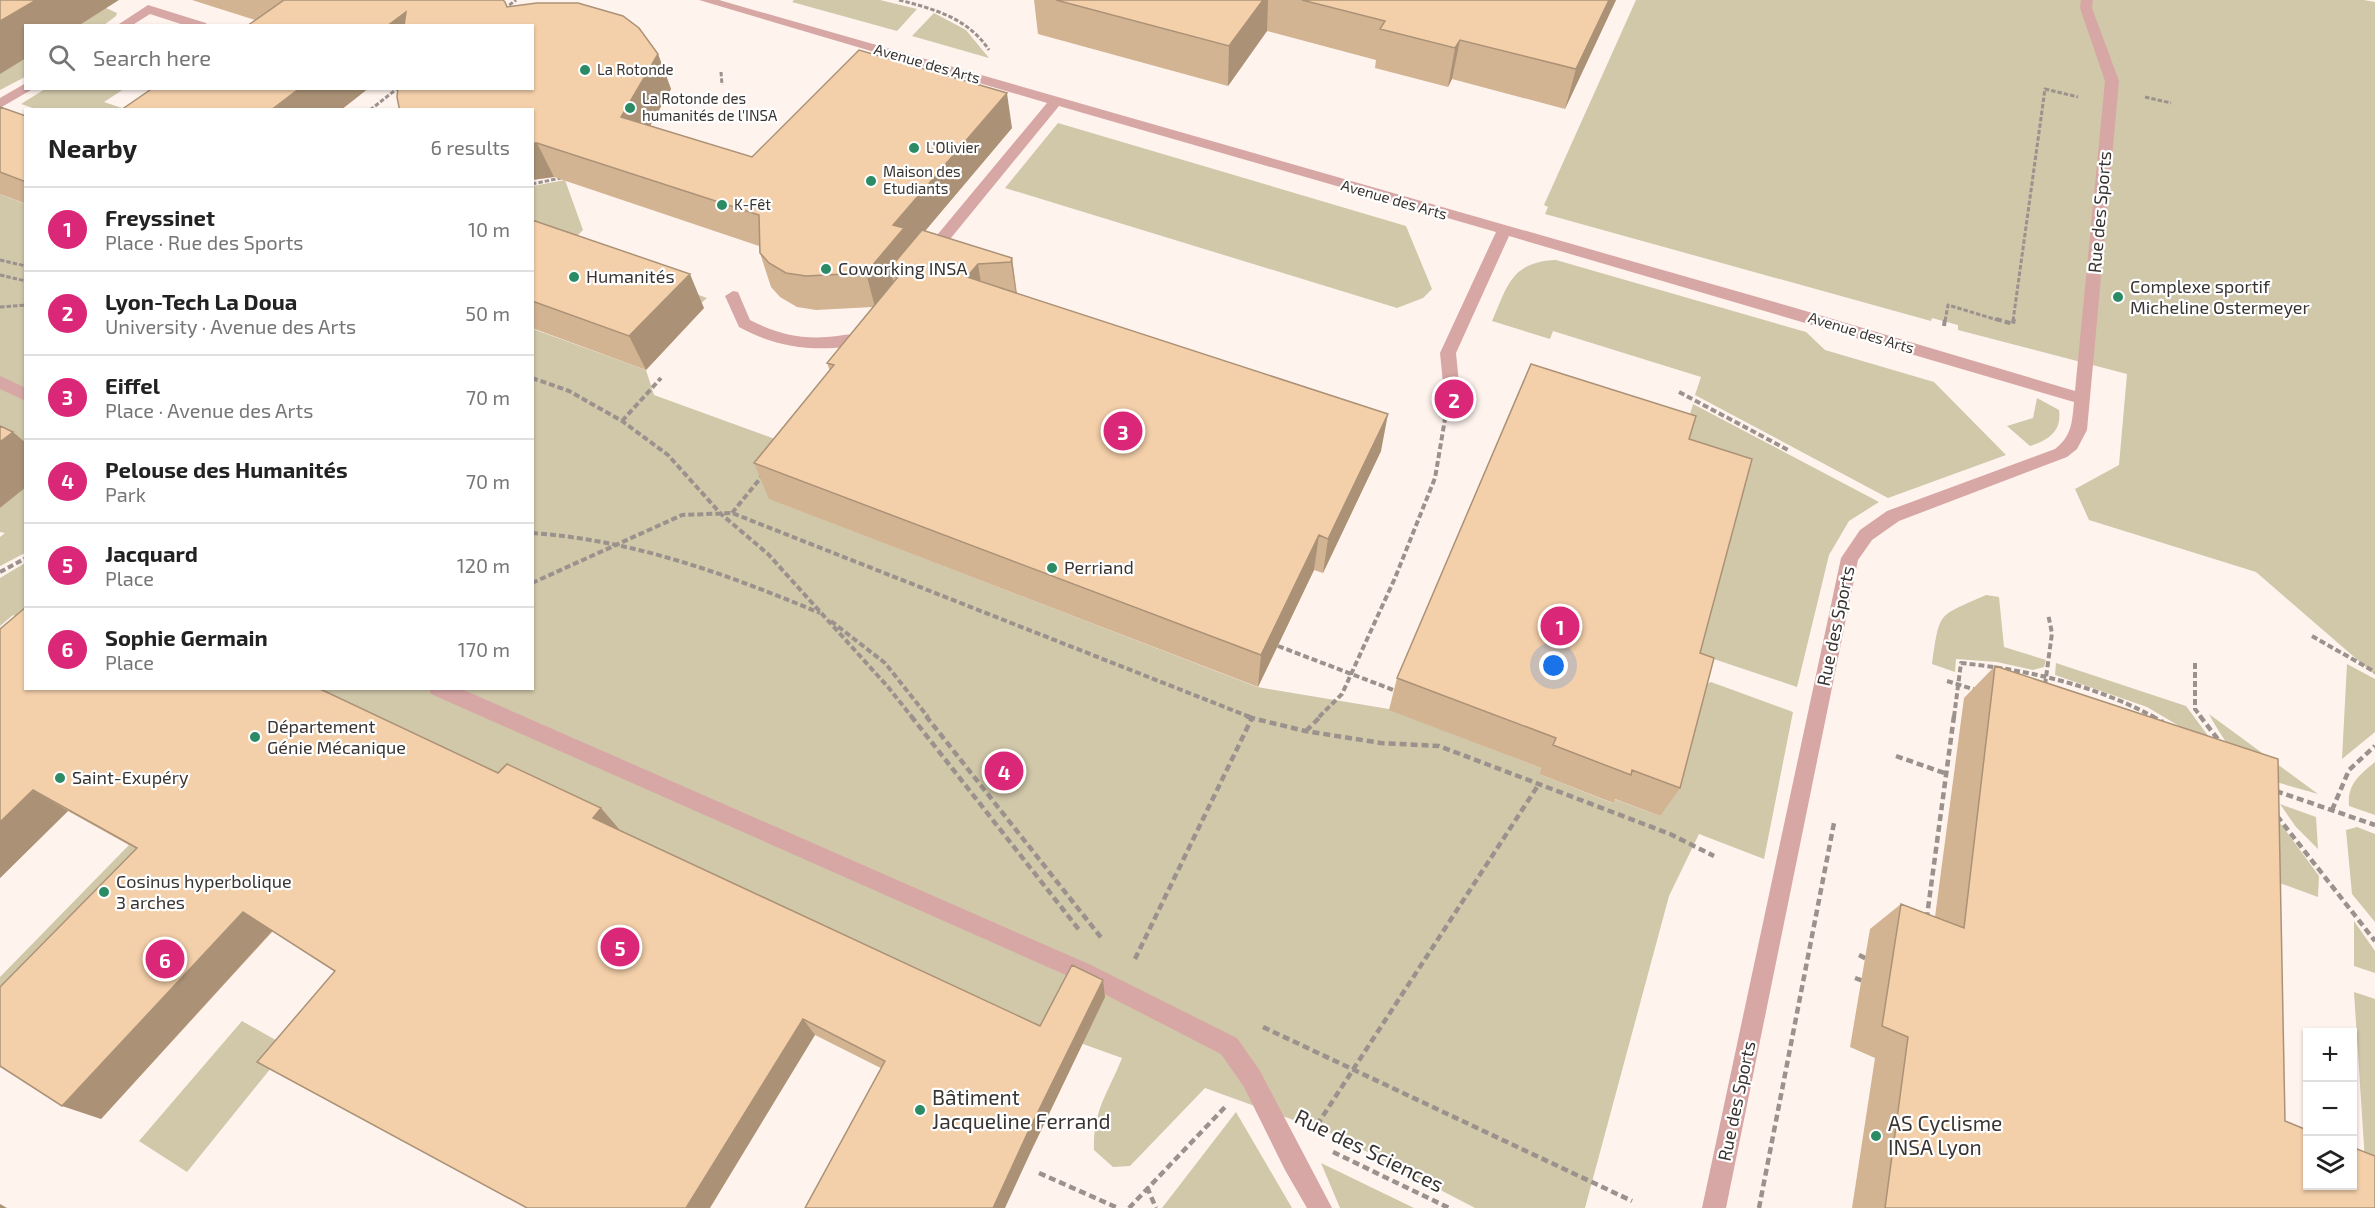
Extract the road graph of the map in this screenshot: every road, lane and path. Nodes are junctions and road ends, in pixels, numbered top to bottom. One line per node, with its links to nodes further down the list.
1 (516, 0): 5 (path)
2 (705, 0): 9 (street, Avenue des Arts)
3 (899, 0): 9 (path)
4 (2087, 0): 38 (street, Rue des Sports)
5 (499, 13)
6 (125, 24): 7 (street)
7 (196, 24)
8 (721, 72): 10 (path)
9 (981, 80): 15 (street, Avenue des Arts)
10 (722, 85)
11 (24, 89): 17 (street)
12 (395, 90): 18 (path)
13 (2078, 97): 30 (path)
14 (2145, 97): 16 (path)
15 (1055, 102): 21 (street, Avenue des Arts); 24 (street)
16 (2170, 103)
17 (3, 108)
18 (373, 108)
19 (571, 177): 20 (path)
20 (534, 184)
21 (1504, 231): 35 (street); 38 (street, Avenue des Arts)
22 (0, 260): 23 (path)
23 (24, 266)
24 (920, 266)
25 (0, 275): 26 (path)
26 (24, 281)
27 (733, 296): 31 (street)
28 (24, 304): 29 (path)
29 (0, 307)
30 (1943, 332)
31 (845, 357)
32 (661, 378): 39 (path)
33 (534, 379): 39 (path)
34 (0, 382): 37 (street)
35 (1451, 383): 64 (path)
36 (1679, 392): 40 (path)
37 (24, 394)
38 (2082, 399): 104 (street, Rue des Sports)
39 (622, 421): 43 (path)
40 (1790, 451)
41 (769, 468): 42 (path)
42 (732, 513): 43 (path); 62 (path)
43 (721, 514): 45 (path); 49 (path)
44 (534, 533): 45 (path)
45 (621, 542): 48 (path); 49 (path)
46 (24, 559): 47 (path)
47 (0, 573)
48 (534, 582)
49 (821, 613): 87 (path); 90 (path)
50 (2048, 614): 55 (path)
51 (2312, 636): 54 (path)
52 (1278, 646): 60 (path)
53 (2195, 663): 67 (path)
54 (2375, 672)
55 (2046, 677): 57 (path); 58 (path); 63 (path)
56 (1947, 681): 57 (path)
57 (1958, 684): 61 (path); 65 (path)
58 (2045, 689)
59 (443, 690): 87 (street)
60 (1396, 691)
61 (1980, 692)
62 (1252, 718): 64 (path); 90 (path)
63 (2173, 728)
64 (1305, 731): 72 (path)
65 (1952, 735): 66 (path); 70 (path)
66 (1959, 737)
67 (2223, 746)
68 (2375, 746): 74 (path)
69 (1896, 756): 70 (path)
70 (1946, 776): 71 (path); 78 (path)
71 (1954, 779)
72 (1539, 784): 80 (path); 92 (path)
73 (2272, 790): 74 (path)
74 (2332, 810): 77 (path)
75 (2273, 811): 84 (path)
76 (1835, 818): 105 (path)
77 (2375, 825)
78 (1937, 842): 79 (path); 81 (path)
79 (1945, 845)
80 (1714, 856)
81 (1928, 915): 82 (path); 83 (path)
82 (1935, 917)
83 (1926, 926)
84 (2375, 941)
85 (1859, 956): 86 (path)
86 (1879, 963)
87 (1083, 972): 90 (street)
88 (1855, 978): 89 (path)
89 (1873, 985)
90 (1120, 990): 93 (street)
91 (1258, 1025): 92 (path)
92 (1353, 1070): 94 (path); 98 (path)
93 (1252, 1079): 95 (street); 97 (path)
94 (1308, 1140): 95 (path); 103 (path, Rue des Sciences)
95 (1293, 1162): 102 (street)
96 (1039, 1173): 99 (path)
97 (1147, 1187): 100 (path); 101 (path)
98 (1632, 1201)
99 (1118, 1208)
100 (1129, 1208)
101 (1156, 1208)
102 (1320, 1208)
103 (1449, 1208)
104 (1714, 1208)
105 (1759, 1208)

